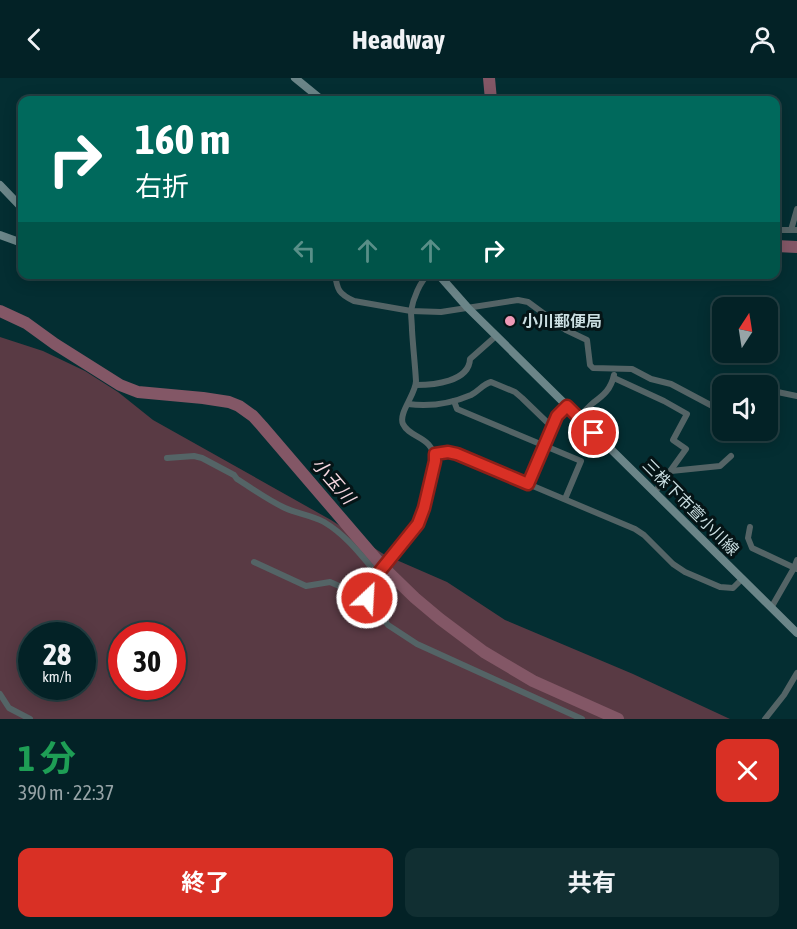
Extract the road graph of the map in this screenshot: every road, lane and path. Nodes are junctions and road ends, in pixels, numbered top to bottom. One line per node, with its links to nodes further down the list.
1 (295, 78): 2 (main road)
2 (317, 96)
3 (0, 185): 4 (main road)
4 (18, 204)
5 (797, 209): 6 (street)
6 (794, 230)
7 (0, 235): 8 (main road)
8 (18, 242)
9 (335, 279): 13 (street)
10 (422, 279): 13 (street)
11 (442, 279): 12 (main road, 三株下市萱小川線)
12 (468, 308): 13 (street); 14 (main road, 三株下市萱小川線); 15 (street)
13 (411, 311): 17 (street)
14 (496, 336): 17 (street); 22 (main road, 三株下市萱小川線)
15 (614, 369): 16 (street); 23 (street)
16 (614, 378): 24 (street); 30 (street)
17 (416, 385): 21 (street)
18 (778, 392): 19 (street)
19 (797, 396)
20 (454, 401): 21 (street); 25 (street); 26 (street)
21 (408, 404): 27 (street)
22 (567, 406): 24 (main road, 三株下市萱小川線); 25 (street)
23 (712, 406)
24 (579, 418): 32 (main road, 三株下市萱小川線)
25 (552, 427): 26 (street)
26 (544, 446): 31 (street); 33 (street)
27 (435, 454): 31 (street); 38 (street)
28 (731, 456): 30 (street)
29 (167, 458): 38 (street)
30 (671, 471): 32 (street)
31 (528, 484): 33 (street)
32 (655, 492): 39 (main road, 三株下市萱小川線)
33 (564, 500): 39 (street)
34 (750, 527): 37 (street)
35 (797, 560): 37 (street)
36 (254, 562): 40 (street)
37 (796, 568): 41 (street)
38 (378, 573): 40 (street)
39 (742, 579): 41 (main road, 三株下市萱小川線)
40 (367, 598): 46 (street)
41 (771, 608): 42 (main road, 三株下市萱小川線)
42 (797, 633)
43 (797, 673): 47 (street)
44 (0, 694): 45 (street)
45 (30, 719)
46 (582, 719)
47 (765, 719)

